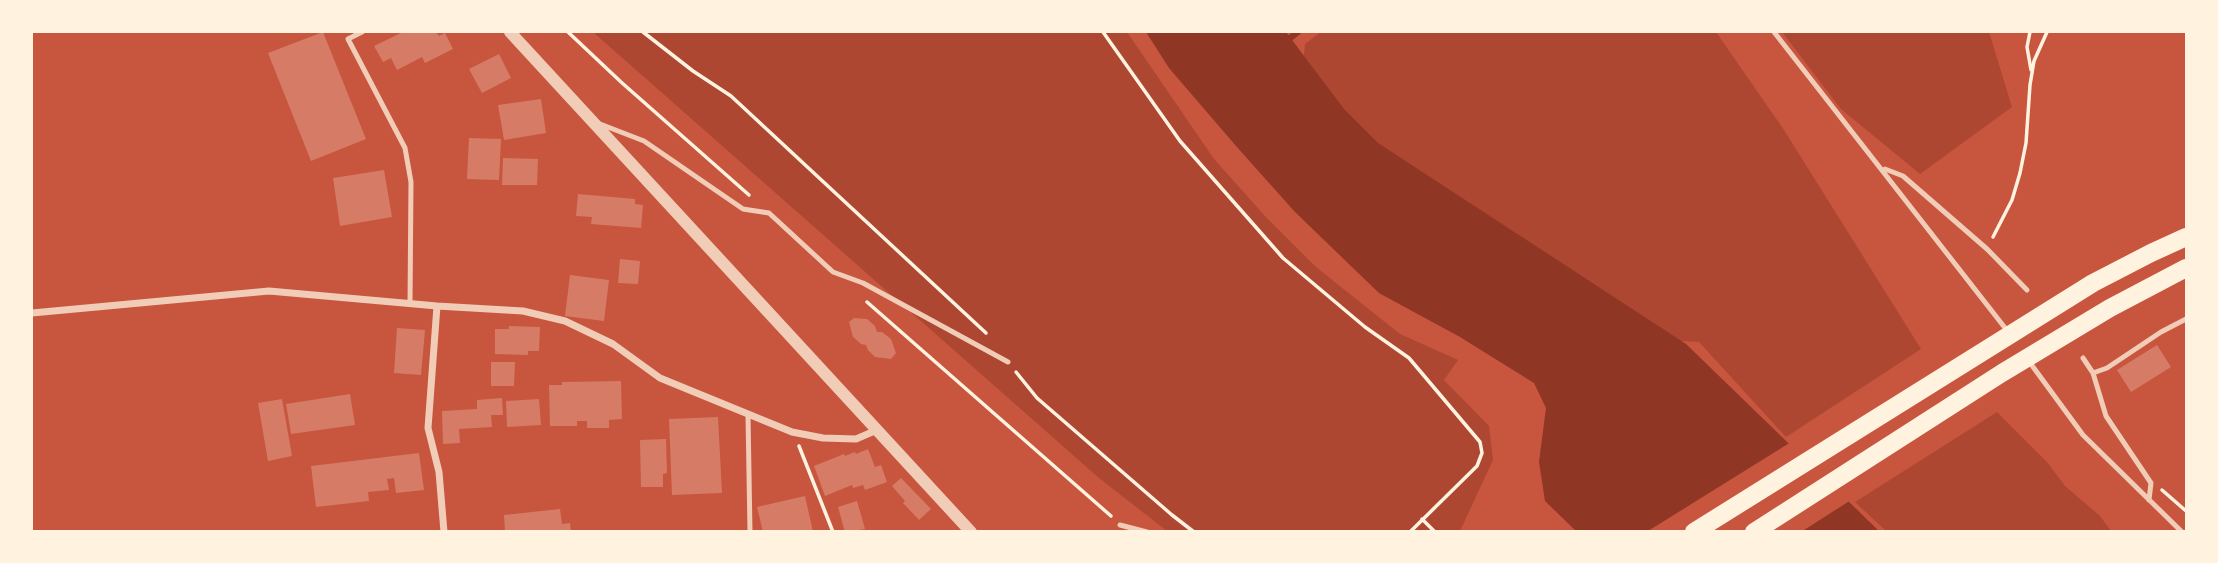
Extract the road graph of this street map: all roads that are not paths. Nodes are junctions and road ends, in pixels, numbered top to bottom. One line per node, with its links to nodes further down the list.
1 (362, 32): 9 (lane)
2 (510, 32): 4 (street)
3 (1774, 32): 5 (lane)
4 (594, 122): 16 (lane); 19 (street)
5 (1882, 168): 8 (lane); 13 (lane)
6 (2186, 237): 13 (highway)
7 (2186, 268): 15 (highway)
8 (2027, 290)
9 (410, 304): 10 (street); 11 (street)
10 (438, 306): 18 (street); 22 (street)
11 (32, 313)
12 (2186, 319): 17 (lane)
13 (2010, 334): 26 (highway)
14 (2083, 358): 17 (lane)
15 (2027, 359): 20 (lane); 27 (highway)
16 (1008, 362)
17 (2093, 373): 20 (lane)
18 (748, 415): 19 (street); 23 (lane)
19 (878, 429): 24 (street)
20 (2149, 501): 28 (lane)
21 (1122, 528): 25 (lane)
22 (444, 531)
23 (750, 531)
24 (971, 531)
25 (1147, 531)
26 (1693, 531)
27 (1754, 531)
28 (2182, 531)

